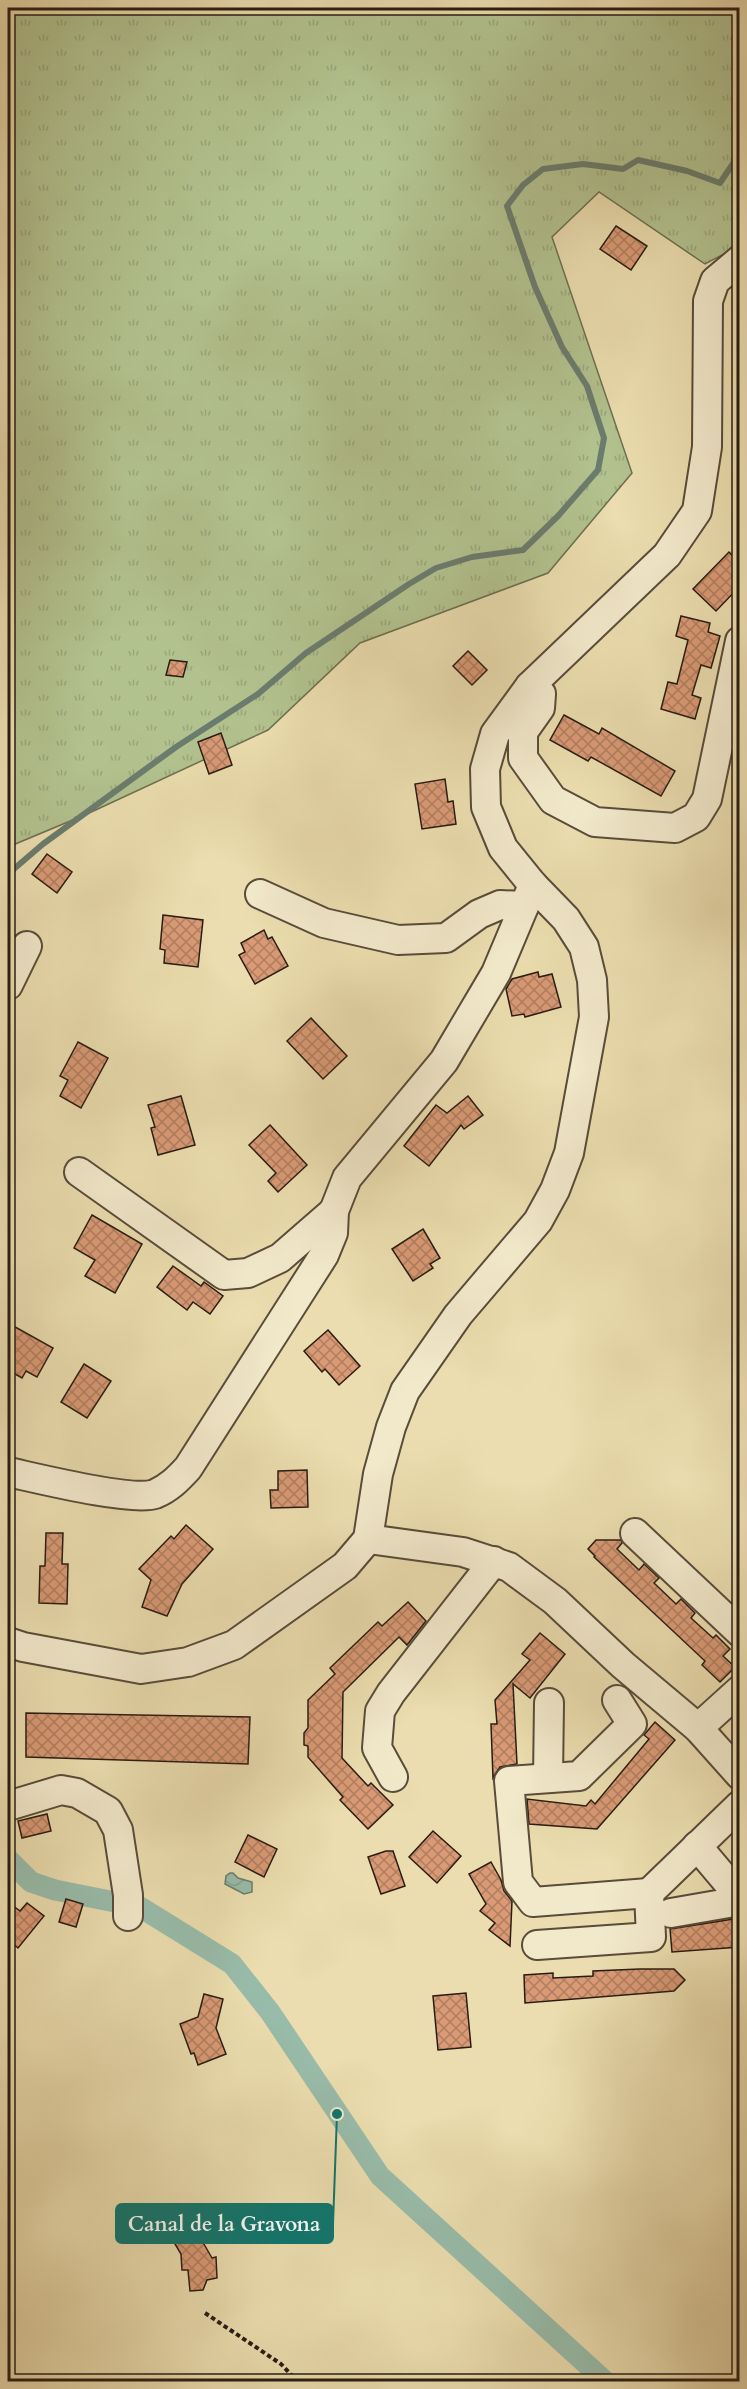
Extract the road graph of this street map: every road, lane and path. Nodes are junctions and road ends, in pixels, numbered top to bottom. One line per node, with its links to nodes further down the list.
1 (740, 260): 3 (street)
2 (740, 641): 3 (street)
3 (531, 686): 5 (street)
4 (261, 894): 5 (street)
5 (528, 896): 9 (street); 12 (street)
6 (27, 946): 7 (street)
7 (8, 985)
8 (79, 1172): 9 (street)
9 (334, 1211): 10 (street)
10 (8, 1472)
11 (635, 1533): 14 (street)
12 (368, 1539): 13 (street); 15 (street)
13 (494, 1561): 19 (street); 21 (street)
14 (740, 1632)
15 (8, 1642)
16 (740, 1690): 19 (street)
17 (618, 1700): 22 (street)
18 (549, 1703): 22 (street)
19 (698, 1728): 20 (street)
20 (740, 1774)
21 (393, 1777)
22 (548, 1778): 26 (street)
23 (740, 1805): 25 (street)
24 (8, 1806): 28 (street)
25 (697, 1846): 26 (street); 27 (street)
26 (648, 1893): 30 (street)
27 (740, 1899): 29 (street)
28 (128, 1906)
29 (672, 1912)
30 (537, 1945)
31 (206, 2313): 32 (path)
32 (298, 2382)

